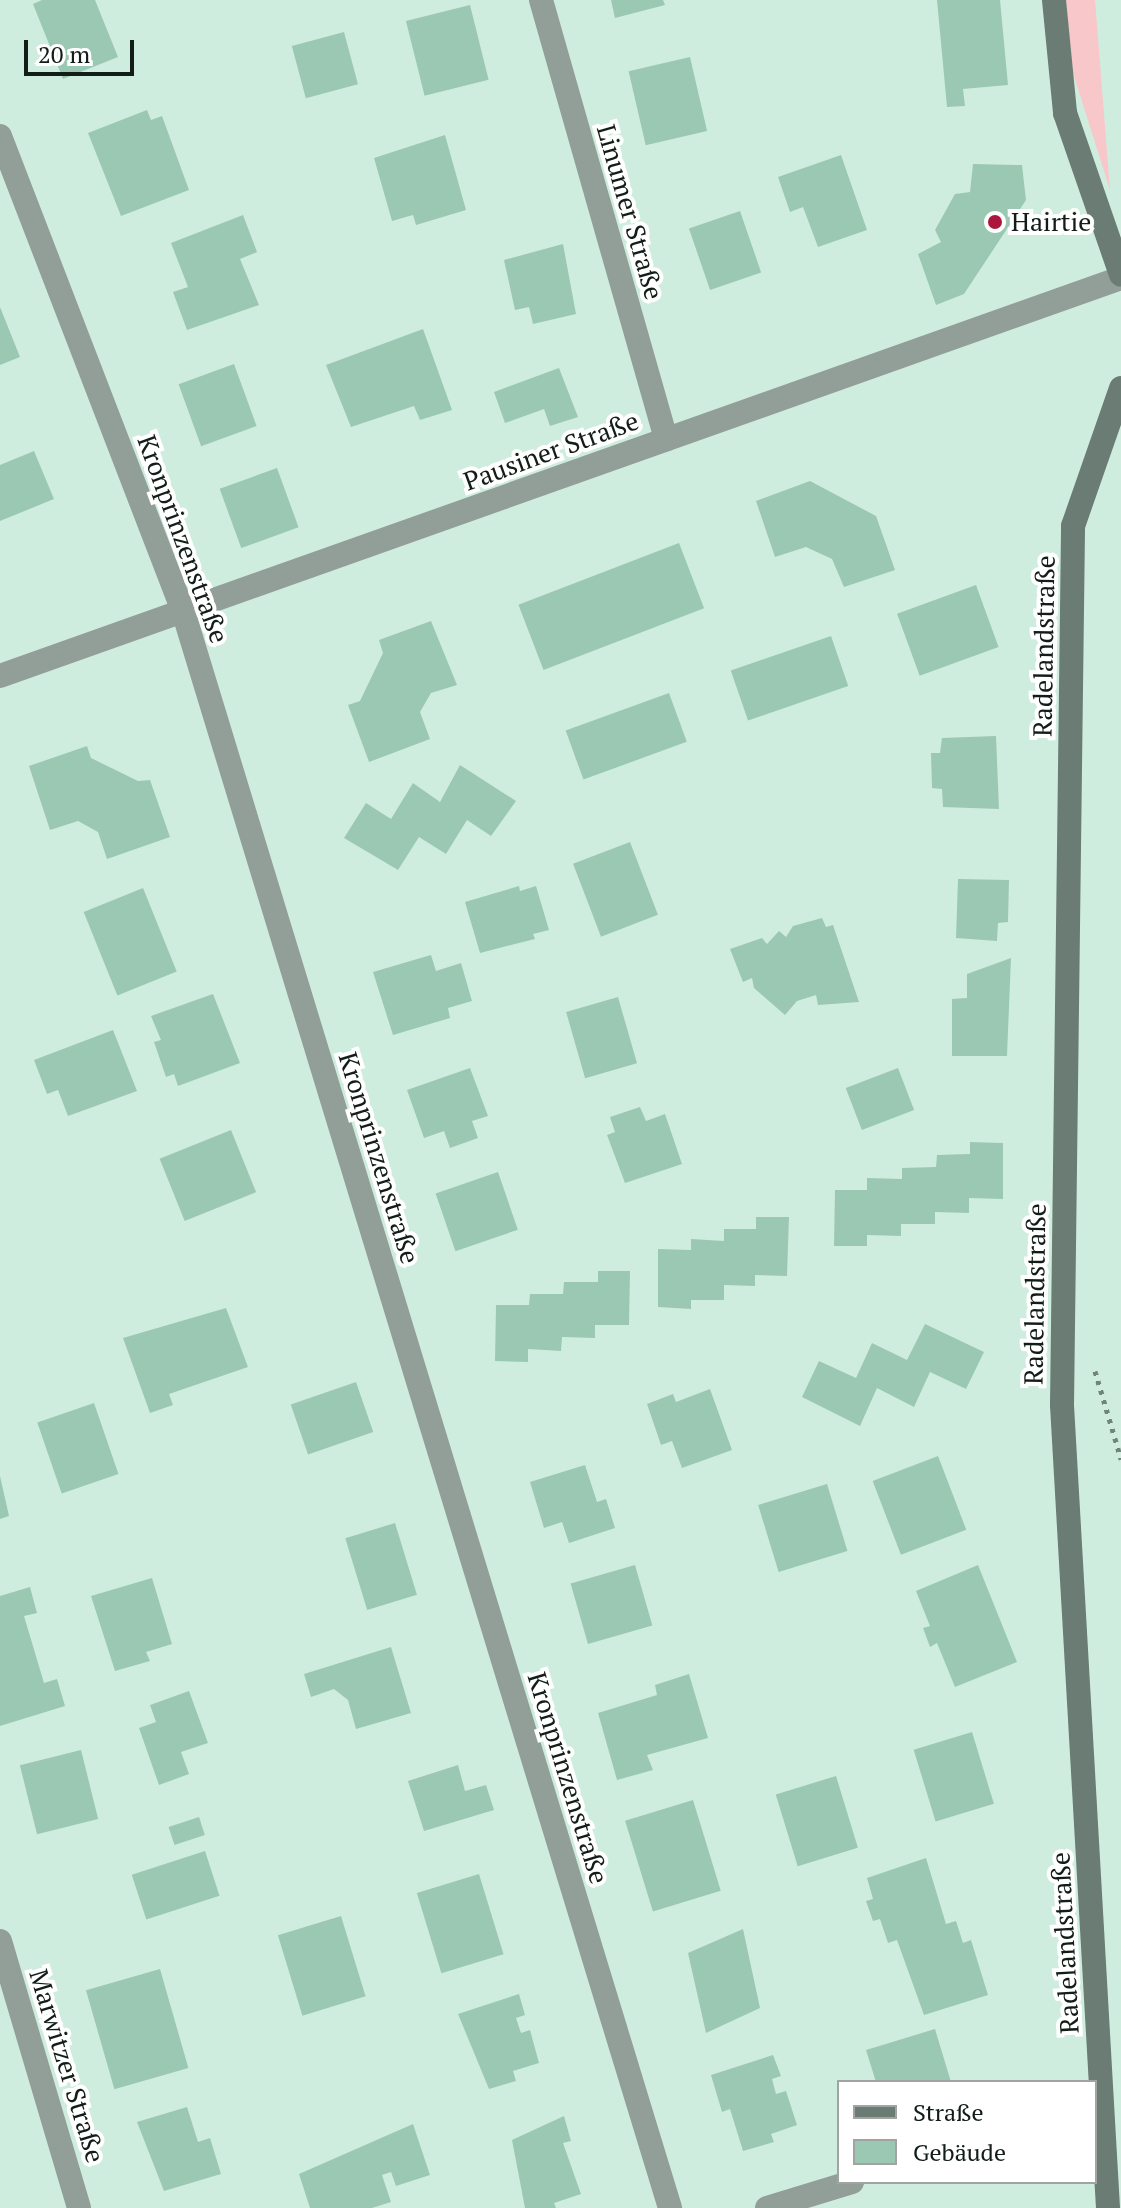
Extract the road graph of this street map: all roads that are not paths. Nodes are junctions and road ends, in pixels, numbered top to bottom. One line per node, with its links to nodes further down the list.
1 (541, 0): 6 (street, Linumer Straße)
2 (1054, 0): 4 (street)
3 (0, 136): 7 (street, Kronprinzenstraße)
4 (1121, 276): 6 (street, Pausiner Straße)
5 (1121, 388): 10 (street, Radelandstraße)
6 (666, 440): 7 (street, Pausiner Straße)
7 (183, 611): 8 (street, Pausiner Straße); 13 (street, Kronprinzenstraße)
8 (0, 676)
9 (0, 1941): 12 (street, Marwitzer Straße)
10 (1099, 2106): 15 (street, Radelandstraße)
11 (845, 2184): 14 (street)
12 (79, 2208)
13 (670, 2208)
14 (767, 2208)
15 (1108, 2208)

